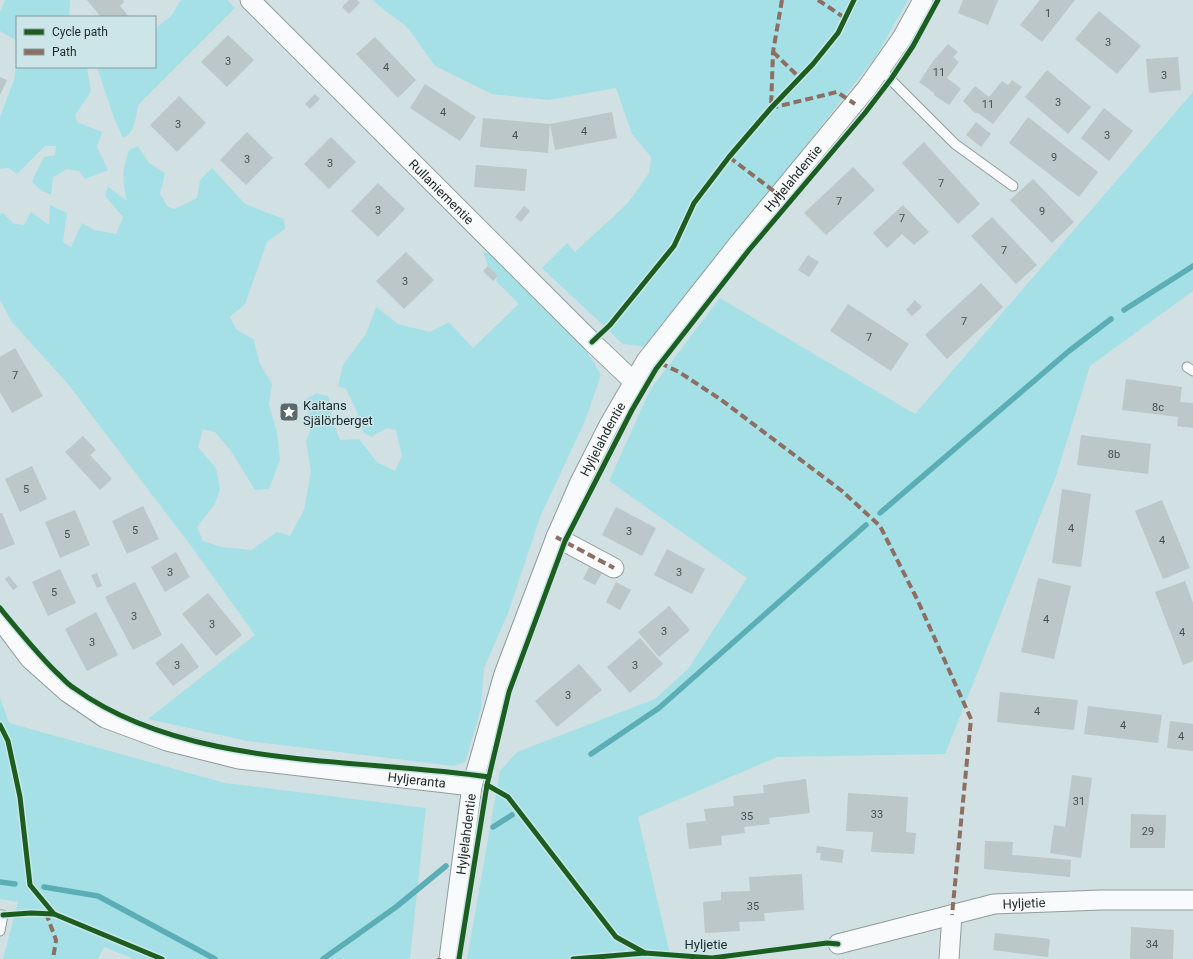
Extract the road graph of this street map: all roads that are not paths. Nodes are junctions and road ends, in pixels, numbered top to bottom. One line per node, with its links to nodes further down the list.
1 (250, 0): 5 (street, Rullaniementie)
2 (923, 0): 3 (street, Hyljelahdentie)
3 (880, 69): 4 (lane); 5 (street, Hyljelahdentie)
4 (1013, 186)
5 (634, 382): 6 (street, Hyljelahdentie)
6 (556, 537): 7 (street); 9 (street, Hyljelahdentie)
7 (614, 568)
8 (0, 619): 9 (street, Hyljeranta)
9 (472, 786): 15 (street, Hyljelahdentie)
10 (1193, 900): 12 (street, Hyljetie)
11 (0, 915): 13 (lane)
12 (952, 915): 14 (street, Hyljetie); 16 (street)
13 (0, 931)
14 (838, 944)
15 (449, 959)
16 (949, 959)

